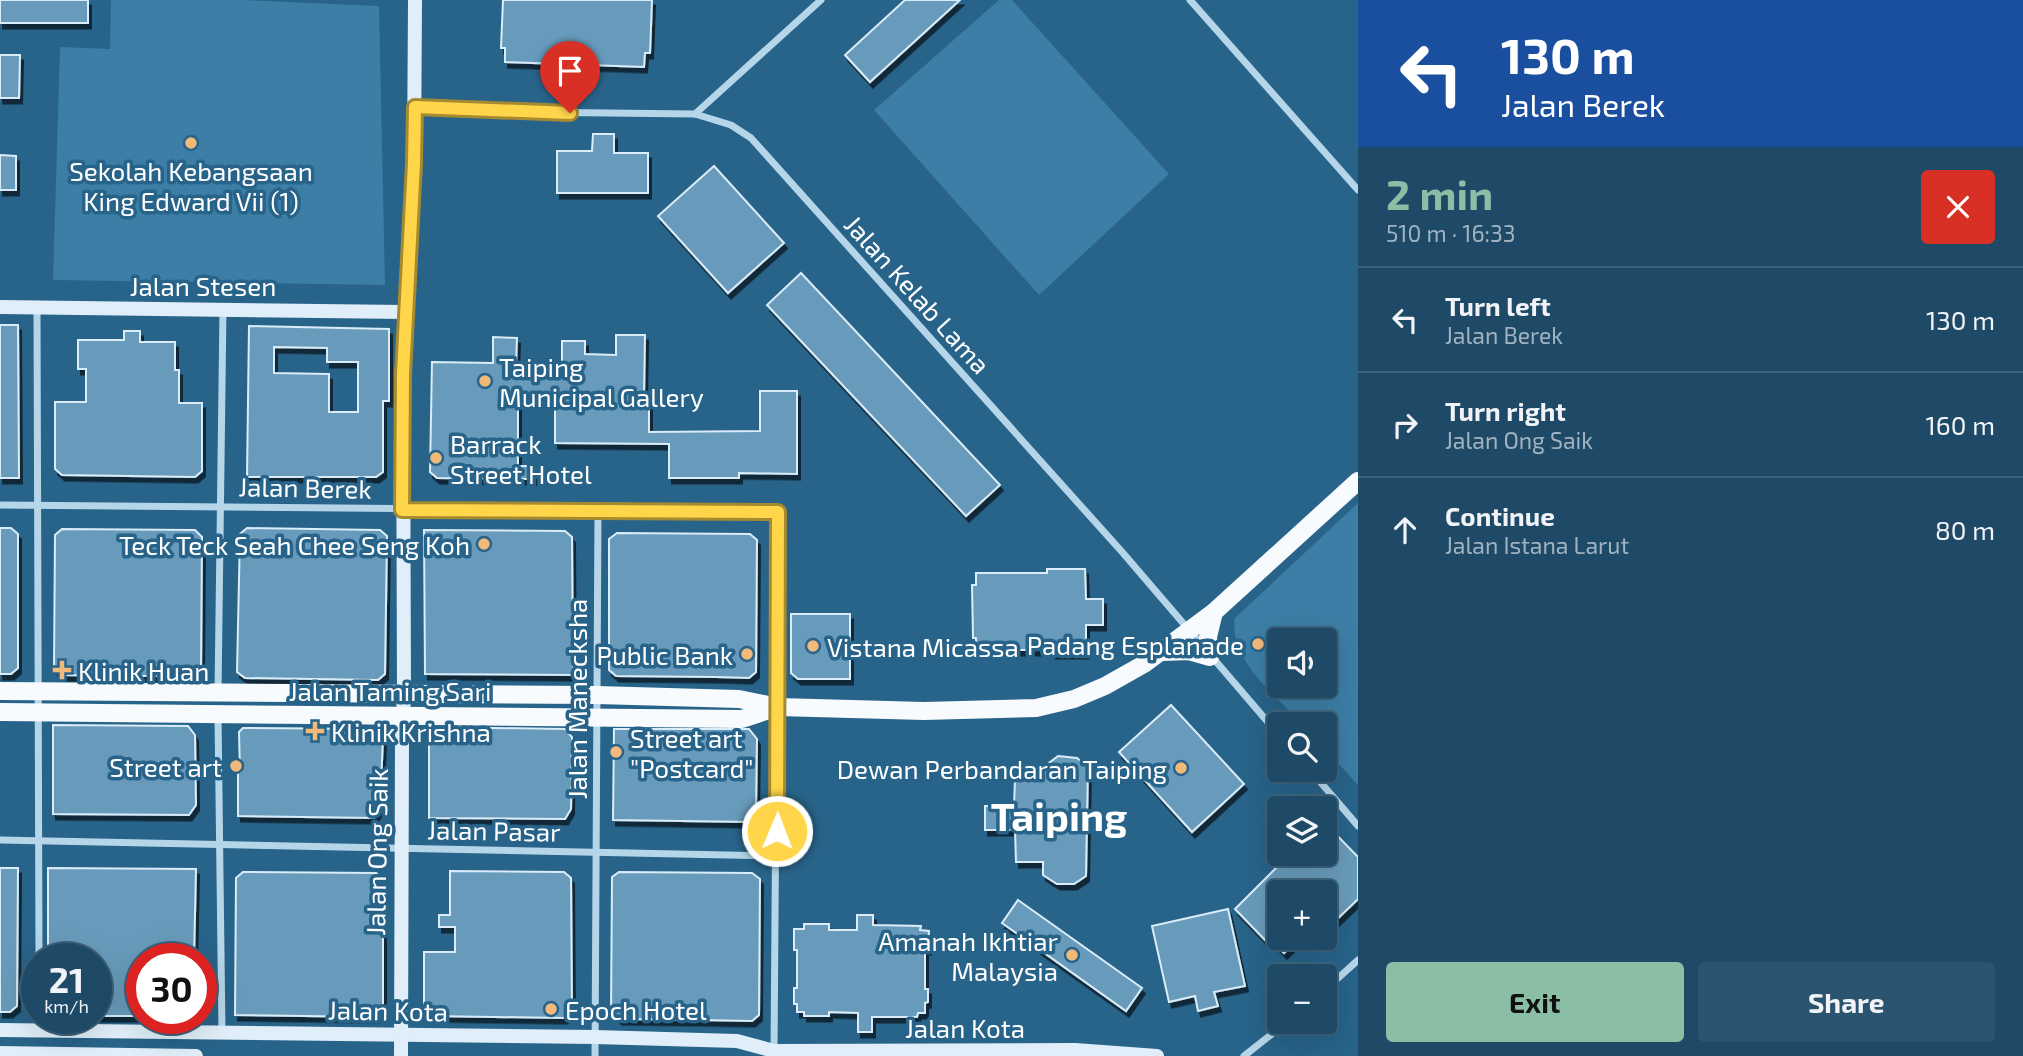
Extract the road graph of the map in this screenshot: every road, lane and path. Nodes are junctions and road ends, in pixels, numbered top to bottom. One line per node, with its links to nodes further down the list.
1 (415, 0): 4 (main road, Jalan Ong Saik)
2 (821, 0): 5 (street)
3 (1190, 0): 6 (street)
4 (415, 107): 5 (street, Jalan Kelab Lama); 10 (main road, Jalan Ong Saik)
5 (695, 114): 18 (street, Jalan Kelab Lama)
6 (1358, 190)
7 (0, 307): 8 (main road, Jalan Stesen)
8 (37, 309): 9 (main road, Jalan Stesen); 13 (street)
9 (223, 309): 10 (main road, Jalan Stesen); 14 (street)
10 (406, 312): 15 (main road, Jalan Ong Saik)
11 (1358, 481): 17 (main road, Jalan Taming Sari)
12 (0, 505): 13 (street, Jalan Berek)
13 (37, 505): 14 (street, Jalan Berek); 22 (street)
14 (220, 507): 15 (street, Jalan Berek); 23 (street)
15 (402, 510): 16 (street, Jalan Berek); 24 (main road, Jalan Ong Saik)
16 (598, 510): 25 (street, Jalan Manecksha); 26 (street, Jalan Berek)
17 (1214, 612): 18 (main road, Jalan Taming Sari); 20 (main road)
18 (1189, 632): 19 (main road, Jalan Taming Sari); 20 (street, Jalan Kelab Lama)
19 (1160, 652): 20 (main road); 26 (main road, Jalan Taming Sari)
20 (1210, 657): 32 (street, Jalan Kelab Lama)
21 (0, 691): 22 (main road, Jalan Taming Sari)
22 (38, 691): 23 (main road, Jalan Taming Sari); 28 (street)
23 (218, 693): 24 (main road, Jalan Taming Sari)
24 (404, 694): 25 (main road, Jalan Taming Sari); 31 (main road, Jalan Ong Saik)
25 (597, 695): 26 (main road, Jalan Taming Sari); 30 (street, Jalan Manecksha)
26 (778, 707): 30 (main road, Jalan Taming Sari); 40 (street)
27 (0, 712): 28 (main road, Jalan Taming Sari)
28 (38, 713): 29 (main road, Jalan Taming Sari); 36 (street)
29 (218, 716): 31 (main road, Jalan Taming Sari); 37 (street)
30 (597, 717): 31 (main road, Jalan Taming Sari); 39 (street, Jalan Manecksha)
31 (403, 718): 38 (main road, Jalan Ong Saik)
32 (1267, 721)
33 (1320, 782): 34 (street)
34 (1358, 826)
35 (0, 840): 36 (street, Jalan Pasar)
36 (38, 841): 37 (street, Jalan Pasar); 41 (street)
37 (219, 845): 38 (street, Jalan Pasar); 47 (street)
38 (401, 849): 39 (street, Jalan Pasar); 48 (main road, Jalan Ong Saik)
39 (596, 852): 40 (street, Jalan Pasar); 50 (street, Jalan Manecksha)
40 (776, 856): 52 (street)
41 (38, 943)
42 (1358, 960): 43 (street)
43 (1337, 979)
44 (21, 1027): 46 (main road, Jalan Kota)
45 (112, 1028): 47 (main road, Jalan Kota)
46 (0, 1030)
47 (222, 1033): 48 (main road, Jalan Kota)
48 (401, 1034): 50 (main road, Jalan Kota); 55 (main road, Jalan Ong Saik)
49 (1272, 1034): 59 (street)
50 (595, 1037): 52 (main road, Jalan Kota); 56 (street, Jalan Manecksha)
51 (0, 1053): 53 (main road)
52 (774, 1053): 57 (main road, Jalan Kota); 58 (main road, Jalan Kota)
53 (30, 1054): 54 (main road)
54 (196, 1056)
55 (401, 1056)
56 (595, 1056)
57 (757, 1056)
58 (1157, 1056)
59 (1244, 1056)

